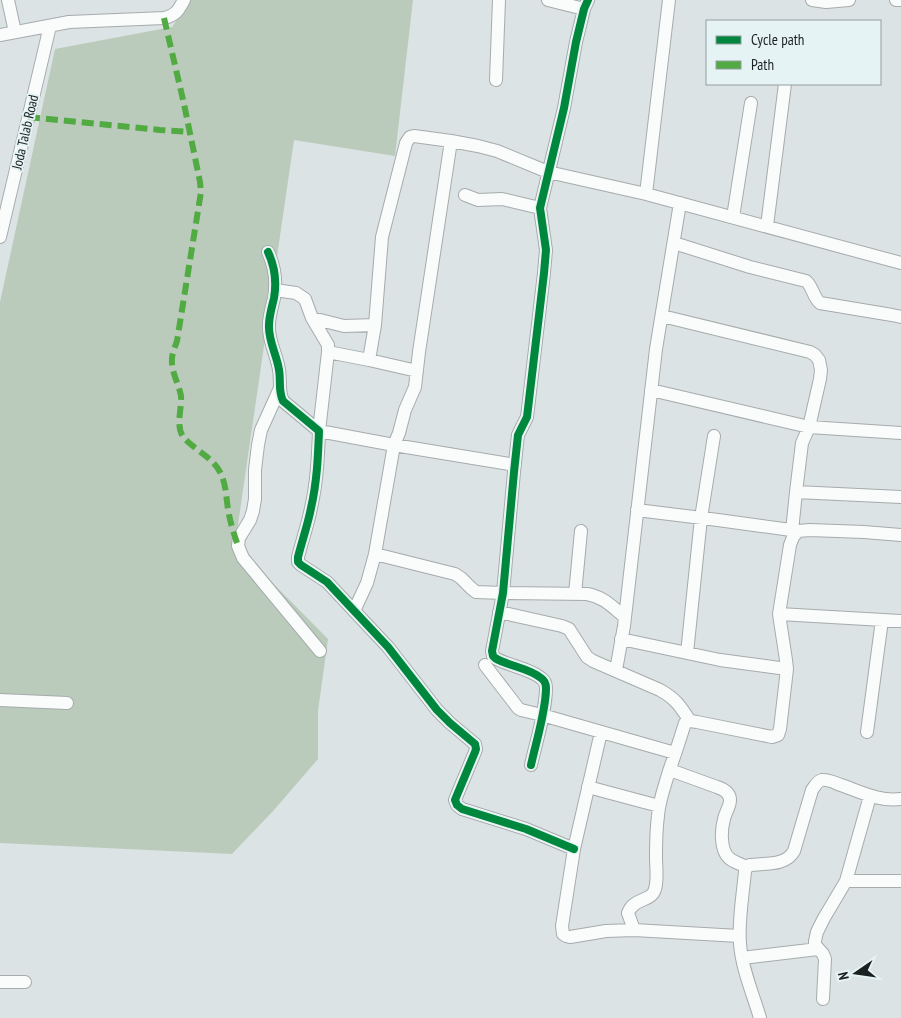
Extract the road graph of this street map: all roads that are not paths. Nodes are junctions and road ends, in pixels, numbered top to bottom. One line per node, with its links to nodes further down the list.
1 (8, 0): 13 (street)
2 (184, 0): 12 (street)
3 (499, 0): 15 (street)
4 (548, 0): 11 (street)
5 (669, 0): 20 (street)
6 (812, 0): 7 (street)
7 (845, 0): 8 (street)
8 (849, 0)
9 (896, 0): 10 (street)
10 (901, 0)
11 (586, 4): 19 (street)
12 (50, 26): 13 (street); 26 (street, Joda Talab Road)
13 (15, 32): 14 (street)
14 (0, 35)
15 (496, 80)
16 (785, 85): 25 (street)
17 (750, 103): 24 (street)
18 (450, 141): 19 (street); 34 (street); 37 (street)
19 (548, 172): 20 (street); 23 (street)
20 (646, 194): 22 (street)
21 (465, 195): 23 (street)
22 (680, 203): 24 (street); 27 (street)
23 (540, 208): 45 (street)
24 (733, 217): 25 (street)
25 (767, 226): 29 (street)
26 (0, 238)
27 (674, 243): 31 (street); 32 (street)
28 (268, 252): 30 (street)
29 (901, 263)
30 (275, 290): 33 (street); 38 (street)
31 (662, 316): 39 (street); 40 (street)
32 (901, 317)
33 (312, 318): 34 (street); 35 (street)
34 (374, 325): 36 (street)
35 (328, 352): 36 (street); 41 (street)
36 (369, 360): 37 (street)
37 (417, 371): 44 (street)
38 (280, 388): 41 (street); 63 (street)
39 (651, 390): 40 (street); 48 (street)
40 (809, 427): 42 (street); 46 (street)
41 (320, 431): 44 (street); 56 (street)
42 (901, 433)
43 (714, 436): 49 (street)
44 (394, 445): 45 (street); 53 (street)
45 (514, 465): 54 (street)
46 (796, 492): 47 (street); 51 (street)
47 (901, 497)
48 (637, 510): 49 (street); 59 (street)
49 (701, 518): 51 (street); 64 (street)
50 (581, 531): 55 (street)
51 (795, 531): 52 (street); 58 (street)
52 (901, 535)
53 (375, 554): 54 (street); 56 (street)
54 (503, 593): 55 (street); 57 (street)
55 (575, 594): 59 (street)
56 (354, 611): 81 (street)
57 (499, 612): 67 (street); 70 (street)
58 (779, 614): 60 (street); 66 (street)
59 (625, 617): 62 (street)
60 (882, 620): 61 (street); 73 (street)
61 (901, 621)
62 (621, 639): 64 (street); 67 (street)
63 (320, 651)
64 (687, 652): 66 (street)
65 (486, 665): 70 (street)
66 (787, 669): 71 (street)
67 (616, 670): 71 (street)
68 (0, 700): 69 (street)
69 (67, 703)
70 (542, 715): 72 (street); 75 (street)
71 (690, 721): 74 (street)
72 (602, 732): 74 (street); 77 (street)
73 (867, 732)
74 (675, 753): 76 (street)
75 (531, 765)
76 (670, 770): 80 (street); 82 (street)
77 (588, 787): 80 (street); 81 (street)
78 (870, 796): 79 (street); 82 (street); 83 (street)
79 (901, 799)
80 (659, 806): 85 (street)
81 (574, 849): 85 (street)
82 (747, 867): 86 (street)
83 (846, 881): 84 (street); 87 (street)
84 (901, 882)
85 (634, 930): 86 (street)
86 (739, 936): 88 (street)
87 (818, 949): 88 (street); 91 (street)
88 (742, 958): 92 (street)
89 (0, 982): 90 (street)
90 (25, 982)
91 (823, 999)
92 (760, 1018)

